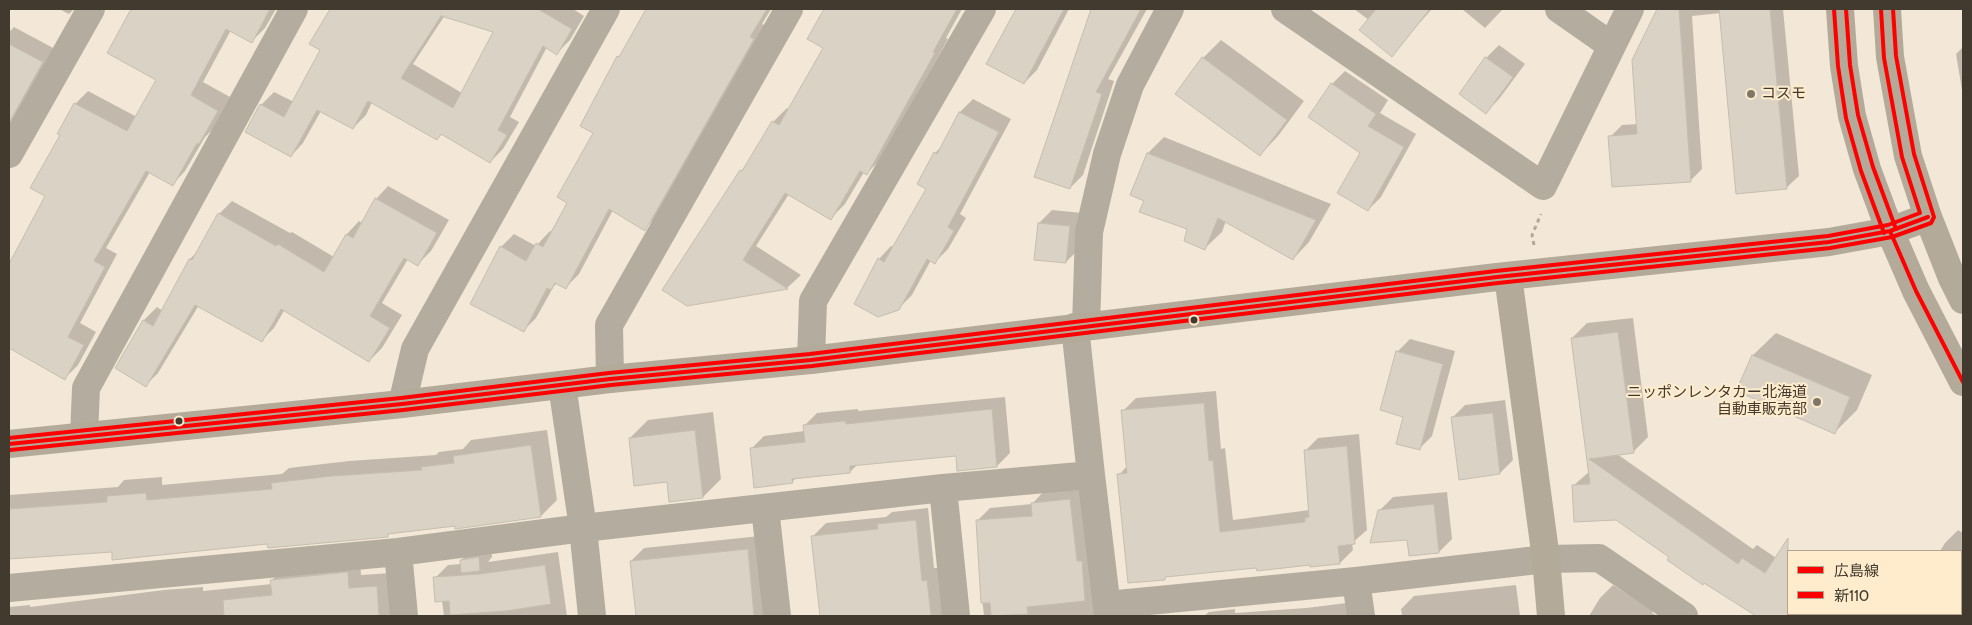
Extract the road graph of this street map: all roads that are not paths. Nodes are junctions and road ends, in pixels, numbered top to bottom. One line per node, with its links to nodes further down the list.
1 (91, 9): 13 (street)
2 (294, 9): 24 (street)
3 (606, 9): 23 (street)
4 (789, 9): 20 (street)
5 (982, 9): 19 (street)
6 (1170, 9): 18 (street)
7 (1285, 9): 12 (street)
8 (1559, 9): 12 (street)
9 (1630, 9): 12 (street)
10 (1840, 9): 15 (main road)
11 (1887, 9): 14 (main road)
12 (1612, 46)
13 (9, 154)
14 (1928, 218): 15 (main road); 17 (main road)
15 (1890, 231): 16 (main road); 21 (main road)
16 (1508, 276): 18 (main road); 31 (main road)
17 (1963, 300)
18 (1081, 326): 19 (main road); 26 (street)
19 (810, 360): 20 (main road)
20 (610, 379): 22 (main road)
21 (1963, 382)
22 (562, 385): 23 (main road); 29 (street)
23 (402, 404): 24 (main road)
24 (84, 436): 25 (main road)
25 (9, 444)
26 (1091, 475): 27 (street); 34 (street)
27 (943, 488): 28 (street); 38 (street)
28 (765, 508): 29 (street); 37 (street)
29 (583, 528): 30 (street); 36 (street)
30 (398, 552): 33 (street); 35 (street)
31 (1546, 559): 32 (street); 40 (main road); 41 (street)
32 (1356, 581): 34 (street); 39 (street)
33 (9, 588)
34 (1108, 611)
35 (404, 616)
36 (592, 616)
37 (777, 616)
38 (956, 616)
39 (1361, 616)
40 (1550, 616)
41 (1684, 616)

